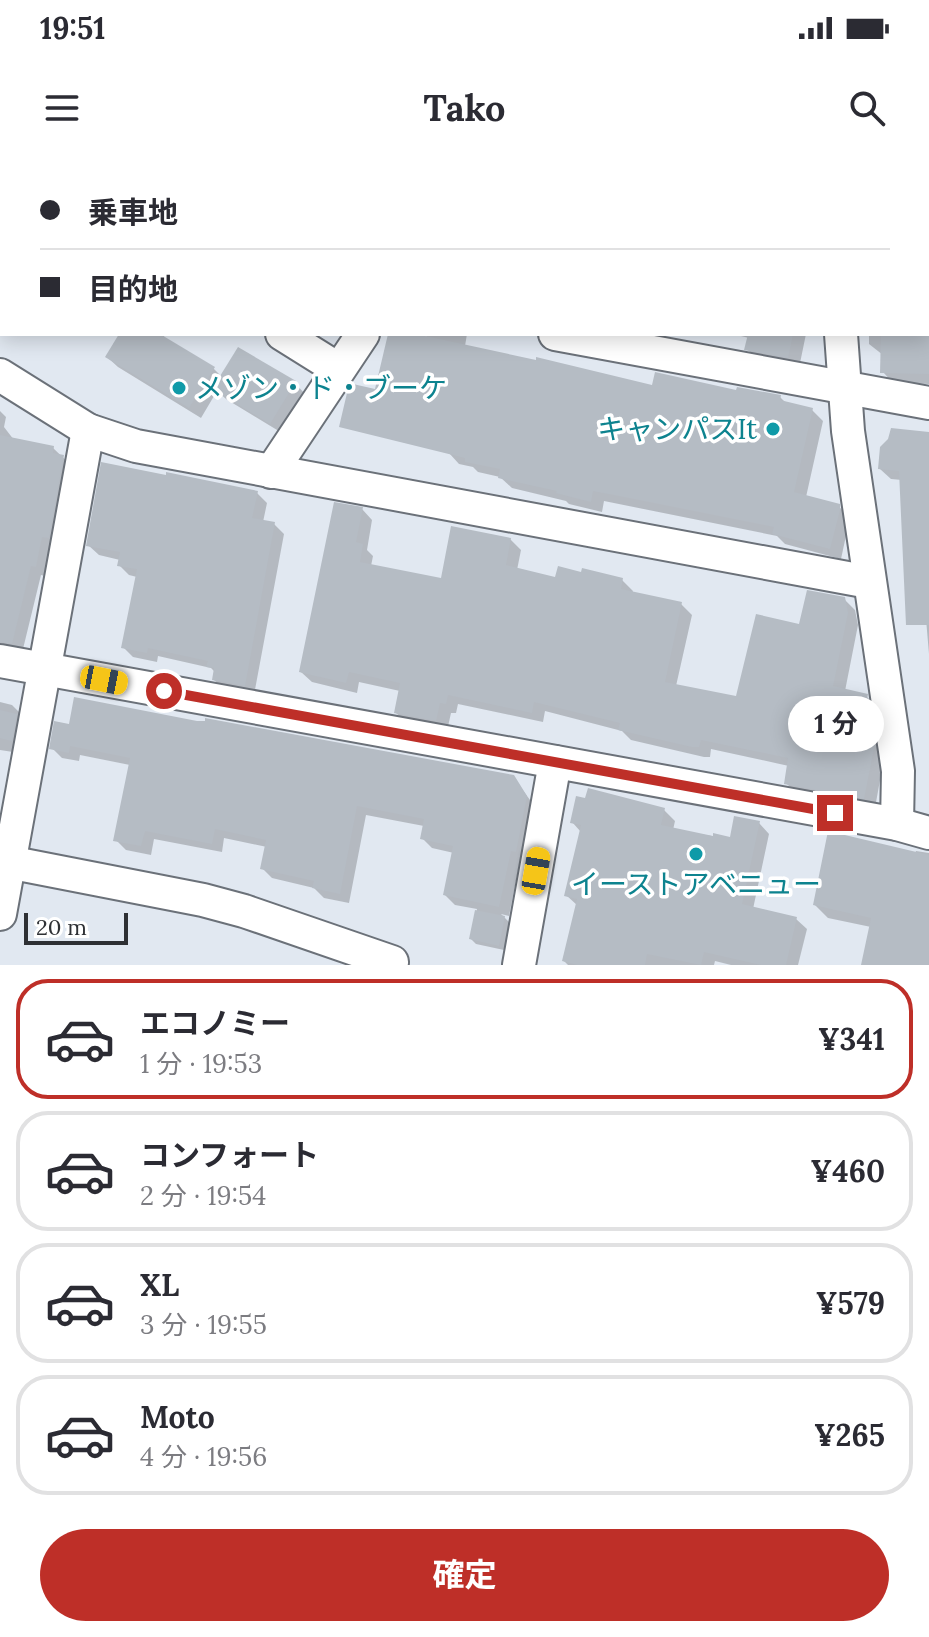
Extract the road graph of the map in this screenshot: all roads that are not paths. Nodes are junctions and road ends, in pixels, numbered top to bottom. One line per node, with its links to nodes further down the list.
1 (285, 336): 5 (street)
2 (362, 336): 5 (street)
3 (566, 336): 7 (street)
4 (841, 336): 7 (street)
5 (338, 369): 10 (street)
6 (0, 375): 9 (street)
7 (843, 387): 8 (street); 11 (street)
8 (929, 403)
9 (88, 430): 10 (street); 13 (street)
10 (271, 472): 11 (street)
11 (869, 582): 15 (street)
12 (0, 661): 13 (street)
13 (44, 669): 14 (street); 17 (street)
14 (555, 762): 15 (street); 20 (street)
15 (897, 824): 16 (street)
16 (929, 833)
17 (6, 853): 18 (street); 19 (street)
18 (0, 914)
19 (392, 962)
20 (519, 965)

